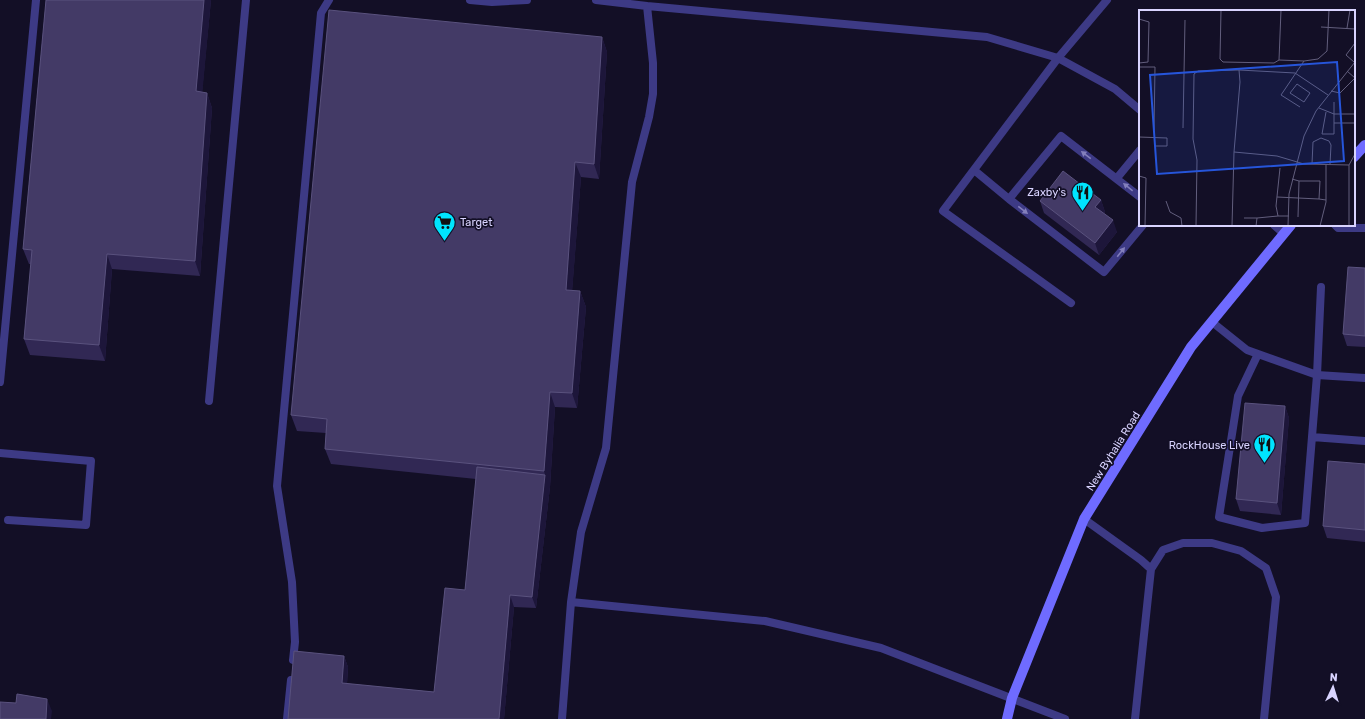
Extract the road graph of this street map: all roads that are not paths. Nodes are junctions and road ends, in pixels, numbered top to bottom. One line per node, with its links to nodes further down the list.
1 (36, 0): 30 (lane)
2 (246, 0): 31 (lane)
3 (329, 0): 40 (lane)
4 (470, 0): 5 (lane)
5 (527, 0)
6 (596, 0): 8 (lane)
7 (1106, 0): 9 (lane)
8 (646, 6): 9 (lane); 38 (lane)
9 (1058, 58): 10 (lane); 14 (lane)
10 (1139, 109)
11 (1365, 146): 13 (main road)
12 (1139, 151): 15 (lane)
13 (1355, 156)
14 (974, 170): 17 (lane); 25 (lane)
15 (1117, 178): 16 (lane, one-way to 15); 17 (lane, one-way to 17)
16 (1139, 196)
17 (1008, 199): 18 (lane, one-way to 18)
18 (1141, 226)
19 (1275, 226): 23 (lane)
20 (1290, 226): 23 (main road, New Byhalia Road)
21 (1336, 226): 22 (lane)
22 (1365, 228)
23 (1283, 233): 26 (main road, New Byhalia Road)
24 (1321, 287): 28 (lane)
25 (1071, 303)
26 (1212, 322): 27 (lane); 35 (main road, New Byhalia Road)
27 (1258, 354): 28 (lane); 32 (lane)
28 (1317, 375): 29 (lane); 32 (lane)
29 (1365, 378)
30 (0, 382)
31 (209, 401)
32 (1312, 437): 33 (lane)
33 (1365, 441)
34 (0, 452): 36 (lane)
35 (1084, 519): 37 (lane); 39 (main road, New Byhalia Road)
36 (8, 520)
37 (1151, 569): 44 (lane); 45 (lane)
38 (571, 602): 39 (lane); 41 (lane)
39 (1012, 698): 42 (main road, New Byhalia Road); 43 (lane)
40 (287, 719)
41 (562, 719)
42 (1007, 719)
43 (1065, 719)
44 (1135, 719)
45 (1264, 719)

